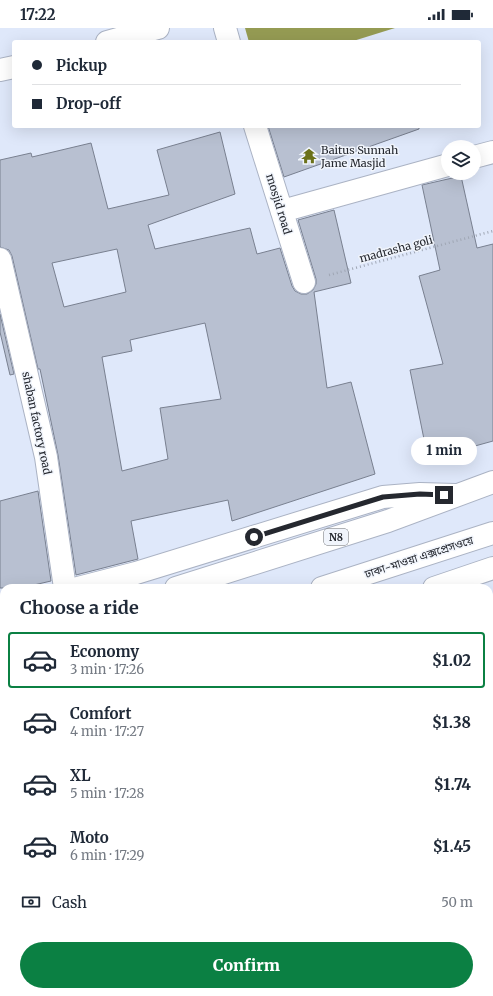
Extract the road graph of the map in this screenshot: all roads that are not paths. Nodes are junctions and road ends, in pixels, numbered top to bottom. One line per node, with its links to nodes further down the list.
1 (158, 28): 3 (main road)
2 (225, 28): 4 (main road)
3 (114, 40)
4 (228, 40)
5 (12, 67): 6 (main road)
6 (0, 70)
7 (256, 128): 11 (main road, mosjid road)
8 (493, 152): 9 (main road)
9 (481, 156)
10 (441, 167): 11 (main road)
11 (282, 211): 13 (main road, mosjid road)
12 (0, 259): 18 (main road, shaban factory road)
13 (304, 282)
14 (493, 482): 15 (main road, N8)
15 (455, 495): 19 (main road); 20 (main road, N8)
16 (493, 533): 21 (main road, ঢাকা-মাওয়া এক্সপ্রেসওয়ে)
17 (493, 568): 22 (main road)
18 (65, 584)
19 (93, 584)
20 (189, 584)
21 (334, 584)
22 (446, 584)

